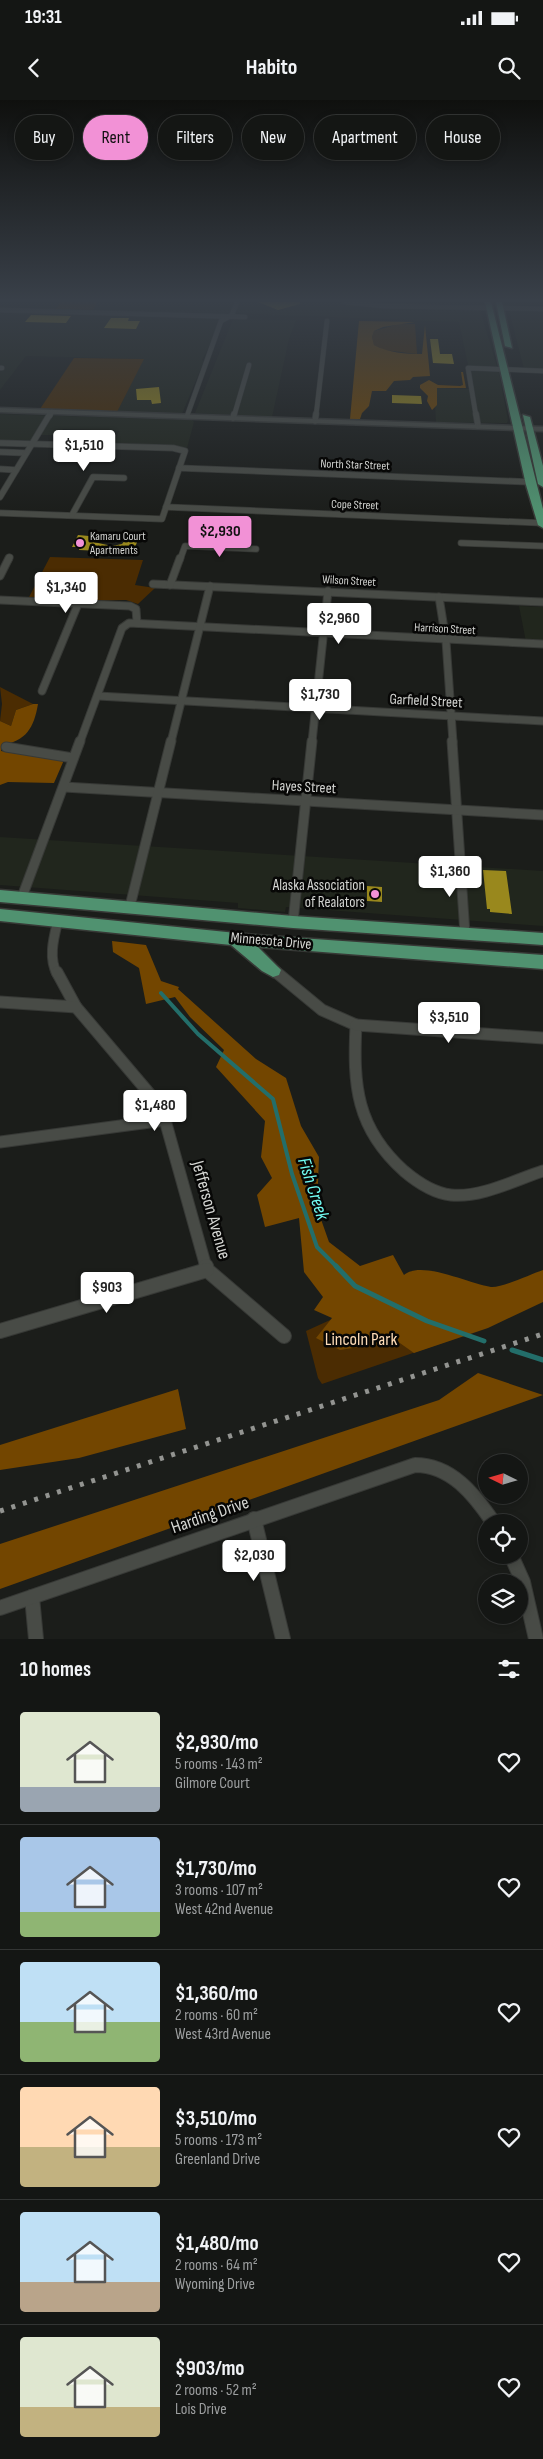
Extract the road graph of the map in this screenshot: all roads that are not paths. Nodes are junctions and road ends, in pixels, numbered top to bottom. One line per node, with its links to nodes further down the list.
1 (202, 374): 11 (street)
2 (246, 374): 12 (street)
3 (321, 374): 13 (street)
4 (469, 374): 14 (street)
5 (505, 374): 15 (main road)
6 (516, 374): 7 (main road)
7 (517, 379)
8 (523, 405): 16 (main road)
9 (0, 410): 10 (main road)
10 (52, 412): 11 (main road); 19 (street)
11 (187, 416): 12 (main road)
12 (233, 418): 13 (main road)
13 (315, 421): 14 (main road)
14 (478, 426): 15 (main road)
15 (518, 428): 16 (main road); 26 (main road)
16 (528, 428): 17 (main road); 27 (main road)
17 (543, 429)
18 (0, 443): 19 (street)
19 (32, 444): 21 (street); 22 (street)
20 (0, 452): 21 (street)
21 (26, 454): 24 (street)
22 (179, 468): 26 (street, North Star Street); 30 (street)
23 (0, 469): 24 (street)
24 (16, 470): 28 (street)
25 (124, 478): 32 (street)
26 (530, 482): 34 (main road)
27 (543, 484)
28 (3, 486): 29 (street)
29 (0, 497)
30 (166, 507): 33 (street); 34 (street, Cope Street)
31 (0, 512): 32 (street)
32 (72, 515): 33 (street)
33 (151, 519)
34 (543, 524)
35 (461, 543): 36 (street)
36 (543, 546)
37 (256, 549): 41 (street)
38 (10, 557): 39 (street)
39 (0, 576)
40 (153, 584): 41 (street, Wilson Street)
41 (170, 585): 42 (street, Wilson Street)
42 (210, 586): 43 (street, Wilson Street); 49 (street)
43 (328, 591): 44 (street, Wilson Street); 50 (street)
44 (440, 597): 46 (street, Wilson Street); 51 (street)
45 (0, 600): 47 (street)
46 (543, 602)
47 (78, 604): 48 (street); 53 (street)
48 (137, 623): 49 (street, Harrison Street); 54 (street)
49 (199, 627): 50 (street, Harrison Street); 55 (street)
50 (323, 633): 51 (street, Harrison Street); 56 (street)
51 (446, 641): 52 (street, Harrison Street); 57 (street)
52 (543, 644)
53 (42, 690)
54 (98, 696): 55 (street, Garfield Street); 60 (street)
55 (182, 701): 56 (street, Garfield Street); 62 (street)
56 (316, 710): 57 (street, Garfield Street); 63 (street)
57 (450, 716): 58 (street, Garfield Street); 64 (street)
58 (543, 721)
59 (6, 747): 60 (street)
60 (73, 758): 61 (street)
61 (64, 787): 62 (street, Hayes Street); 67 (street)
62 (159, 792): 63 (street, Hayes Street); 68 (street)
63 (306, 802): 64 (street, Hayes Street); 71 (street)
64 (456, 810): 65 (street, Hayes Street); 72 (street)
65 (543, 815)
66 (0, 896): 67 (main road, Minnesota Drive)
67 (22, 897): 68 (main road, Minnesota Drive)
68 (130, 906): 71 (main road, Minnesota Drive)
69 (0, 915): 70 (main road, Minnesota Drive)
70 (58, 920): 73 (main road, Minnesota Drive); 79 (street, Jefferson Avenue)
71 (293, 922): 72 (main road, Minnesota Drive)
72 (464, 934): 74 (main road, Minnesota Drive)
73 (230, 938): 75 (main road, Minnesota Drive); 77 (main road)
74 (543, 939)
75 (297, 944): 76 (main road, Minnesota Drive); 77 (main road)
76 (543, 962)
77 (273, 970): 80 (street)
78 (0, 1002): 79 (street)
79 (76, 1007): 82 (street, Jefferson Avenue)
80 (356, 1025): 81 (street); 85 (street)
81 (543, 1038)
82 (165, 1120): 83 (street); 86 (street, Jefferson Avenue)
83 (0, 1142)
84 (543, 1171): 85 (street)
85 (472, 1193)
86 (207, 1270): 87 (street); 88 (street, Jefferson Avenue)
87 (0, 1331)
88 (284, 1336)
89 (487, 1514): 90 (street, Harding Drive)
90 (254, 1519): 92 (street, Harding Drive); 95 (street)
91 (516, 1564): 96 (street)
92 (32, 1597): 93 (street, Harding Drive); 94 (street)
93 (0, 1608)
94 (36, 1639)
95 (283, 1639)
96 (536, 1639)

